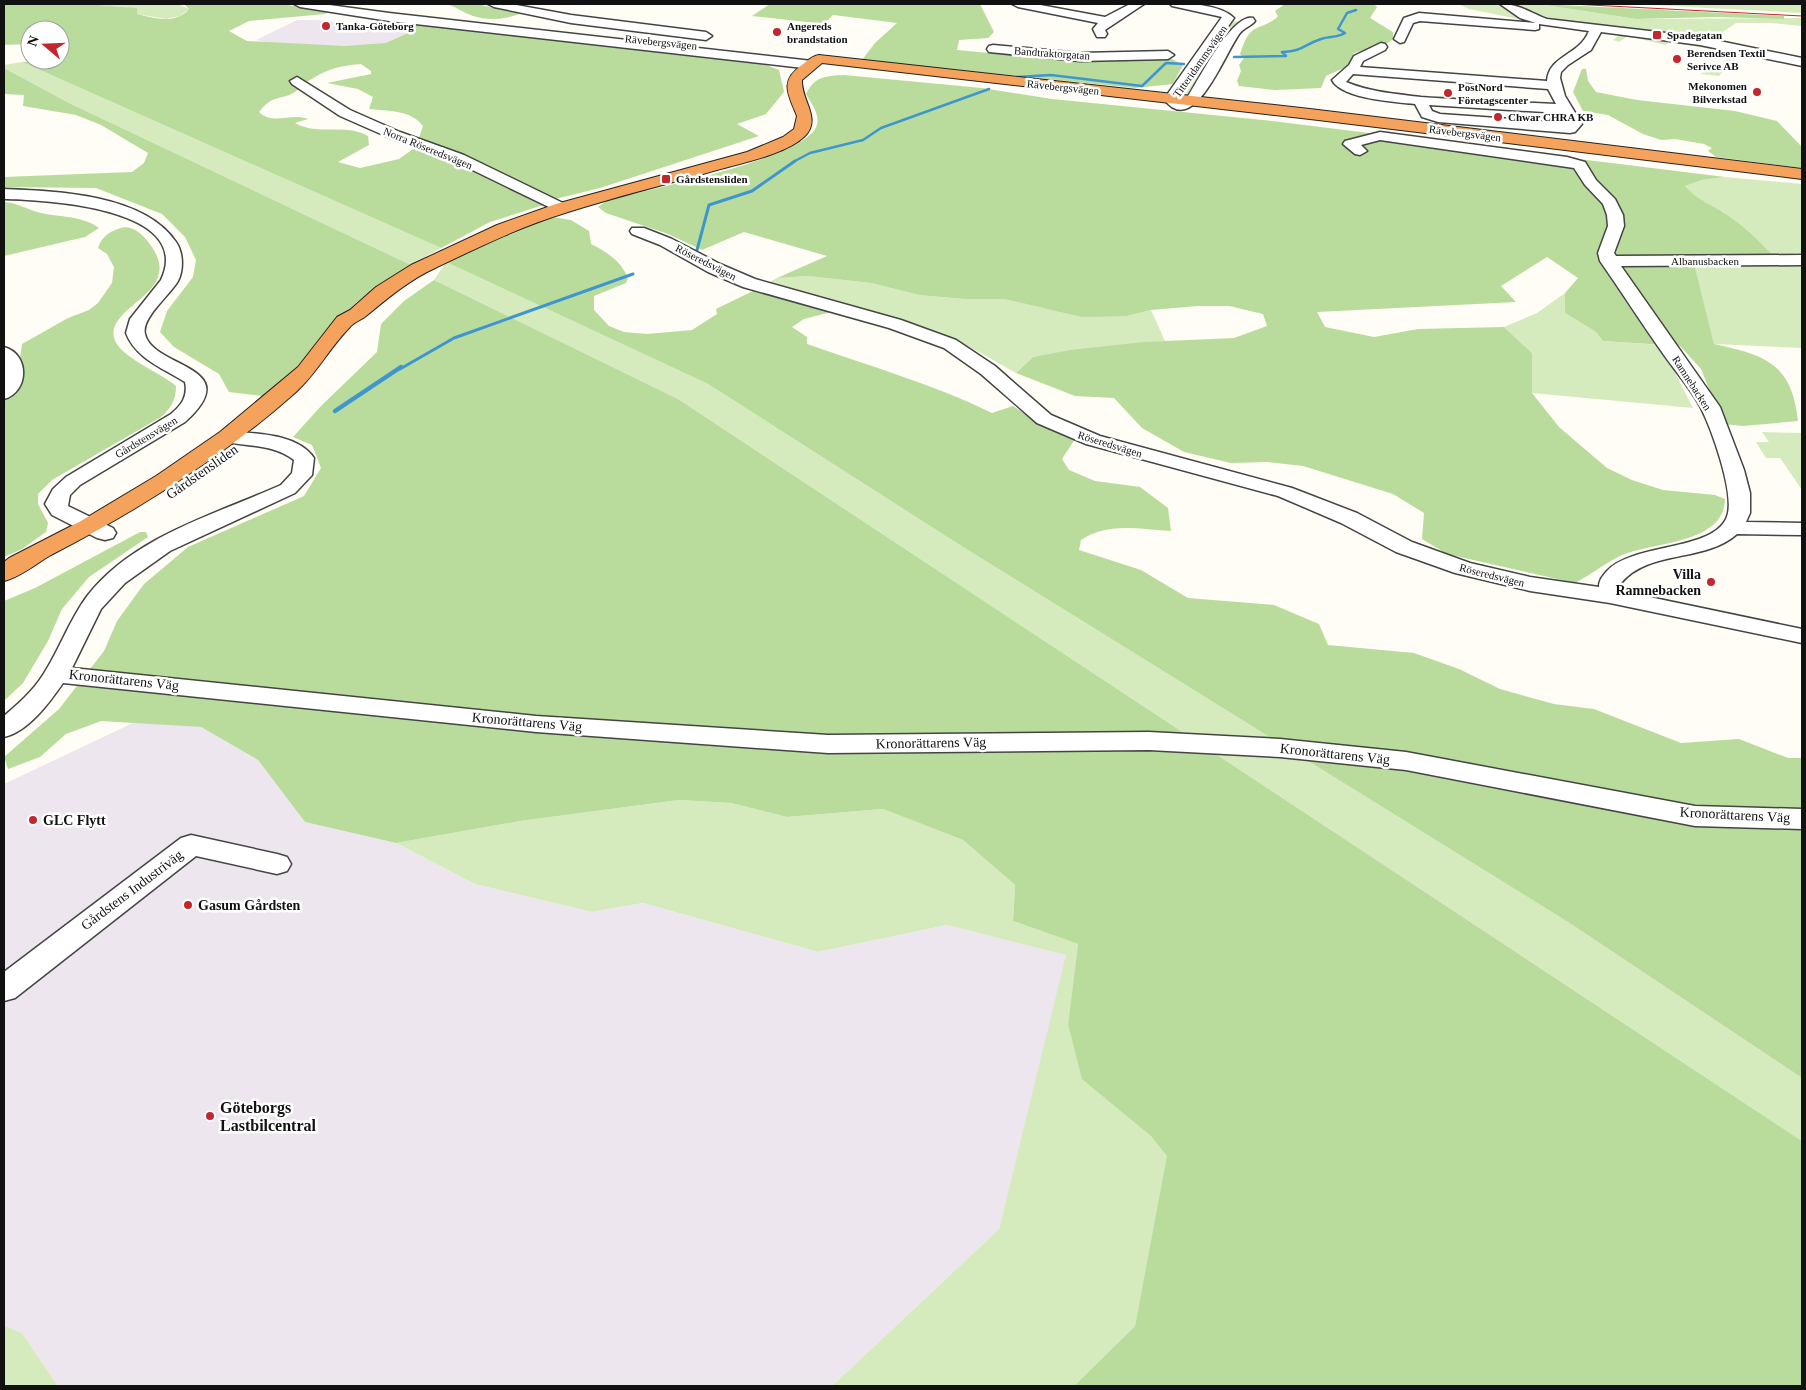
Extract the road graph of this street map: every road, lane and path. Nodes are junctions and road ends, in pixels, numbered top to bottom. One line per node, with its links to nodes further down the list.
1 (300, 4): 9 (street, Rävebergsvägen)
2 (324, 4): 9 (street, Rävebergsvägen)
3 (494, 4): 12 (street)
4 (1018, 4): 14 (street)
5 (1138, 4): 14 (street)
6 (1176, 4): 10 (street, Titteridammsvägen)
7 (1192, 4): 10 (street, Titteridammsvägen)
8 (1509, 6): 15 (street)
9 (399, 12): 23 (street, Rävebergsvägen); 24 (street, Rävebergsvägen)
10 (1242, 14): 31 (street, Titteridammsvägen); 33 (street, Titteridammsvägen)
11 (638, 21): 12 (street)
12 (610, 24): 16 (street)
13 (1060, 25): 14 (street)
14 (1103, 25): 22 (street, Bandtraktorgatan)
15 (1596, 30): 18 (street); 25 (street)
16 (715, 36)
17 (1400, 39): 18 (street)
18 (1590, 43): 29 (street)
19 (1381, 47): 26 (street)
20 (993, 49): 22 (street, Bandtraktorgatan)
21 (1168, 55): 22 (street, Bandtraktorgatan)
22 (1112, 56)
23 (740, 57): 24 (street, Rävebergsvägen); 30 (street, Rävebergsvägen)
24 (816, 62): 27 (highway, Rävebergsvägen); 30 (highway); 33 (highway, Rävebergsvägen)
25 (1802, 62)
26 (1349, 70): 29 (street); 32 (street)
27 (887, 73): 30 (highway); 33 (highway, Rävebergsvägen)
28 (297, 81): 40 (street, Norra Röseredsvägen)
29 (1554, 85): 34 (street)
30 (794, 86): 40 (highway, Gårdstensliden)
31 (1201, 86): 33 (street, Titteridammsvägen); 35 (highway)
32 (1419, 100): 34 (street); 34 (street)
33 (1181, 102): 35 (highway, Rävebergsvägen); 38 (highway, Rävebergsvägen)
34 (1566, 108)
35 (1274, 110): 37 (highway, Rävebergsvägen)
36 (1360, 151): 42 (street)
37 (1802, 174)
38 (1802, 180)
39 (4, 194): 48 (street, Gårdstensvägen)
40 (562, 208): 46 (highway, Gårdstensliden)
41 (638, 232): 52 (street, Röseredsvägen)
42 (1608, 260): 43 (street, Albanusbacken); 47 (street, Ramnebacken)
43 (1802, 260)
44 (4, 353): 45 (street)
45 (4, 393)
46 (238, 438): 48 (highway, Gårdstensliden); 54 (street)
47 (1733, 527): 49 (street); 52 (street)
48 (97, 529): 50 (highway, Gårdstensliden); 51 (highway, Gårdstensliden)
49 (1802, 529)
50 (4, 574)
51 (4, 578)
52 (1610, 596): 53 (street)
53 (1802, 636)
54 (56, 674): 55 (street); 56 (street, Kronorättarens Väg)
55 (4, 730)
56 (1802, 819)
57 (277, 864): 58 (street, Gårdstens Industriväg)
58 (4, 989)

